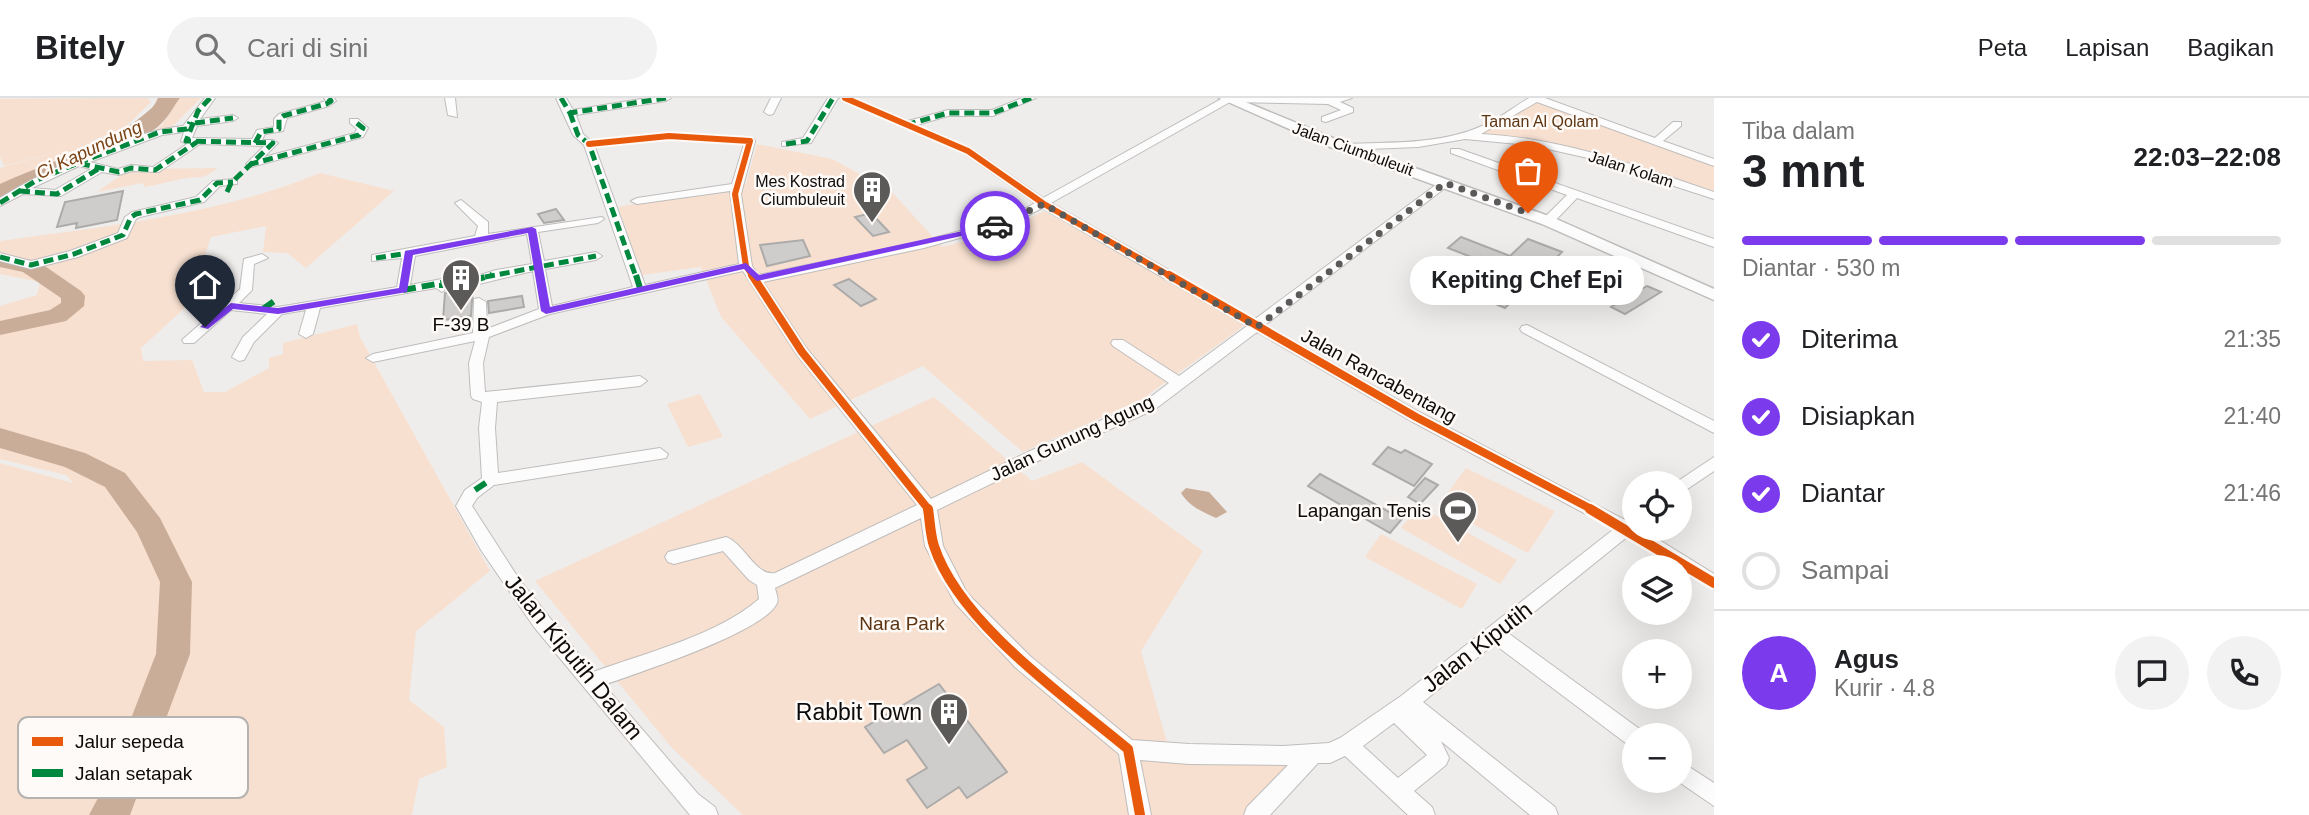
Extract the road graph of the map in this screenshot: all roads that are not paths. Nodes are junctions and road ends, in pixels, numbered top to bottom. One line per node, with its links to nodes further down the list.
1 (210, 98): 22 (street)
2 (329, 98): 30 (street)
3 (450, 98): 18 (street)
4 (561, 98): 17 (street)
5 (666, 98): 17 (street)
6 (776, 98): 16 (street)
7 (833, 98): 32 (street)
8 (845, 98): 20 (street, Jalan Rancabentang)
9 (1031, 98): 25 (street)
10 (1252, 98): 13 (street); 14 (street)
11 (1348, 98): 14 (street)
12 (1536, 98): 27 (street); 29 (street, Jalan Kolam)
13 (1226, 99): 35 (main road, Jalan Ciumbuleuit); 50 (street)
14 (1330, 102): 21 (street)
15 (954, 105): 20 (street)
16 (769, 112)
17 (570, 113): 31 (street)
18 (453, 115)
19 (233, 118): 22 (street)
20 (891, 119): 25 (street, Jalan Rancabentang)
21 (1326, 119)
22 (196, 120): 28 (street); 38 (street)
23 (354, 121): 34 (street)
24 (1677, 124): 29 (street)
25 (906, 125): 50 (street, Jalan Rancabentang)
26 (323, 131): 34 (street)
27 (1465, 136): 35 (street); 46 (street, Jalan Kolam)
28 (197, 142): 30 (street); 41 (street)
29 (1656, 142): 39 (street, Jalan Kolam)
30 (255, 144): 40 (street)
31 (589, 144): 43 (street); 63 (street)
32 (786, 144)
33 (1693, 145): 37 (street)
34 (324, 147): 40 (street)
35 (1343, 147): 42 (main road, Jalan Ciumbuleuit)
36 (1455, 151): 45 (street)
37 (1714, 153)
38 (78, 163): 41 (street); 44 (street)
39 (1714, 163)
40 (251, 164): 58 (street)
41 (100, 168): 44 (street)
42 (1445, 183): 52 (main road, Jalan Ciumbuleuit); 71 (street, Jalan Gunung Agung)
43 (736, 187): 47 (street); 62 (street)
44 (19, 190): 48 (street)
45 (1575, 193): 52 (street); 55 (street)
46 (1714, 196)
47 (637, 201)
48 (0, 203)
49 (461, 203): 54 (street)
50 (1044, 204): 62 (street); 71 (street, Jalan Rancabentang)
51 (598, 219): 53 (street)
52 (1548, 221): 65 (main road, Jalan Ciumbuleuit)
53 (532, 229): 54 (street); 61 (street)
54 (481, 237): 56 (street)
55 (1714, 243)
56 (408, 253): 60 (street); 64 (street)
57 (596, 256): 61 (street)
58 (0, 257)
59 (262, 258): 68 (street)
60 (376, 258)
61 (536, 267): 64 (street); 70 (street)
62 (752, 272): 63 (street); 87 (street)
63 (640, 288): 70 (street)
64 (403, 290): 67 (street)
65 (1714, 295)
66 (479, 302): 74 (street)
67 (314, 304): 69 (street); 73 (street)
68 (231, 306): 69 (street); 75 (street)
69 (273, 307): 77 (street)
70 (546, 311): 74 (street)
71 (1257, 327): 80 (street, Jalan Gunung Agung); 88 (street, Jalan Rancabentang)
72 (1527, 329): 82 (street)
73 (306, 334)
74 (482, 336): 78 (street); 81 (street)
75 (189, 340)
76 (1118, 343): 80 (street)
77 (239, 357)
78 (373, 358)
79 (640, 381): 81 (street)
80 (1179, 383): 87 (street, Jalan Gunung Agung)
81 (491, 398): 86 (street)
82 (1714, 428)
83 (660, 454): 86 (street)
84 (1714, 463): 85 (street)
85 (1692, 479)
86 (483, 485): 95 (street, Jalan Kiputih Dalam)
87 (928, 507): 92 (street, Jalan Gunung Agung); 99 (street)
88 (1622, 521)
89 (1622, 531): 94 (street, Jalan Kiputih)
90 (1653, 541): 93 (street, Jalan Rancabentang)
91 (674, 557): 92 (street)
92 (765, 582): 95 (street)
93 (1714, 583)
94 (1494, 634): 96 (street, Jalan Kiputih); 97 (street)
95 (592, 681): 104 (street, Jalan Kiputih Dalam)
96 (1401, 707): 98 (street, Jalan Kiputih); 102 (street); 108 (street)
97 (1622, 728)
98 (1347, 745): 100 (street, Jalan Kiputih); 102 (street)
99 (1128, 749): 100 (street, Jalan Kiputih); 105 (street)
100 (1311, 756): 106 (street, Jalan Kiputih)
101 (1692, 780): 103 (street)
102 (1398, 791): 107 (street)
103 (1714, 796)
104 (707, 815)
105 (1140, 815)
106 (1255, 815)
107 (1424, 815)
108 (1548, 815)

